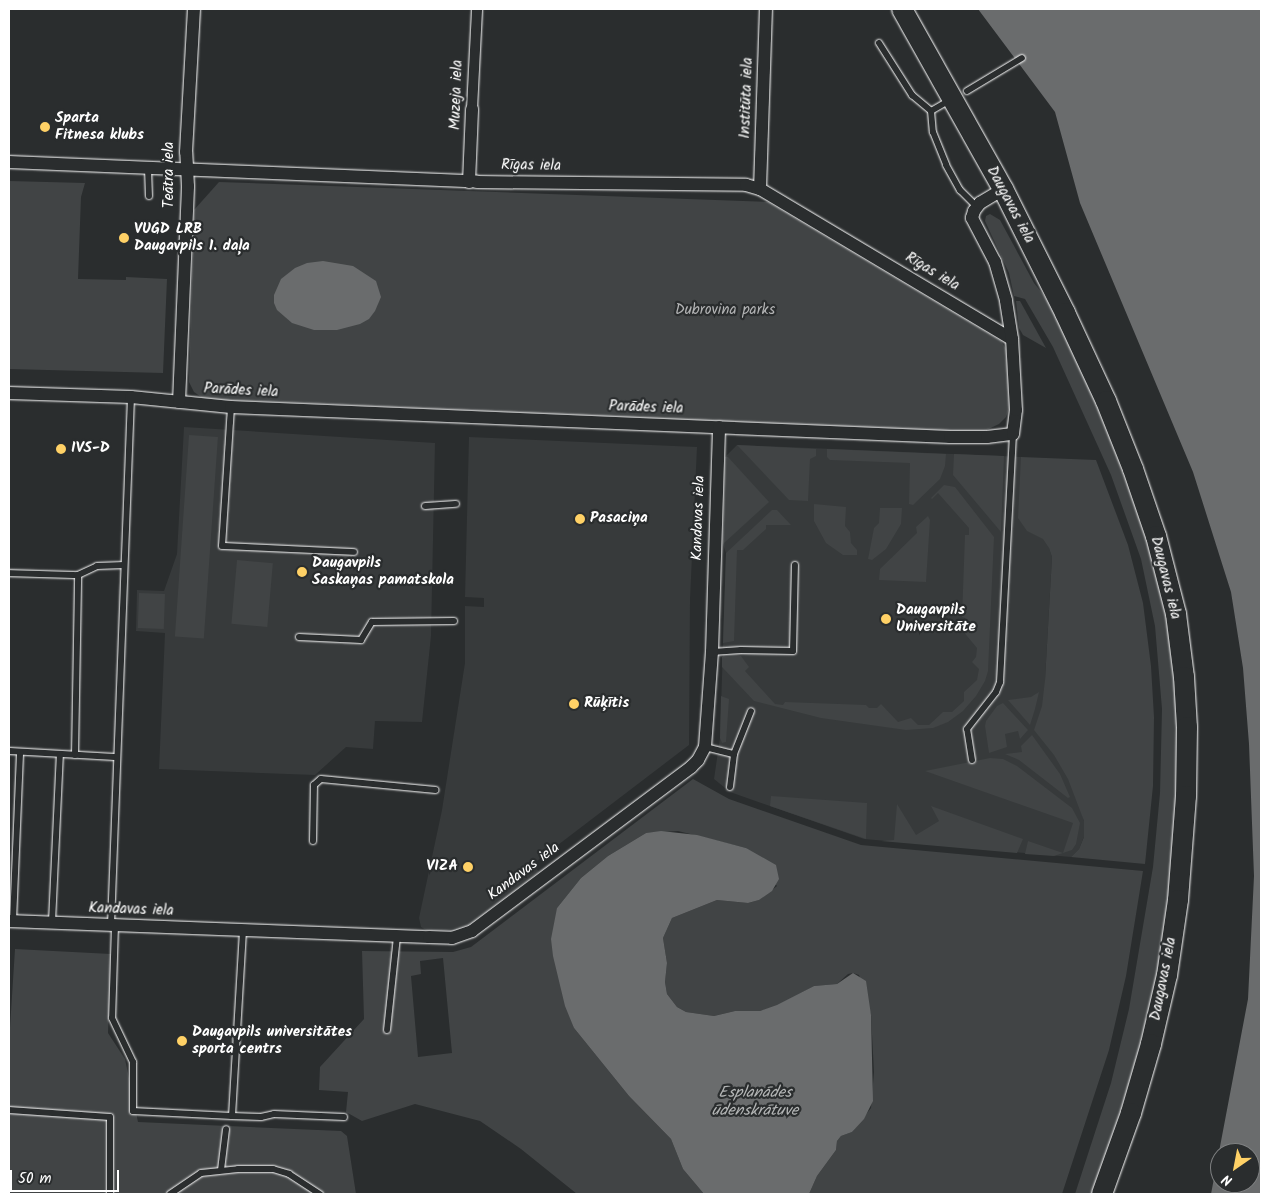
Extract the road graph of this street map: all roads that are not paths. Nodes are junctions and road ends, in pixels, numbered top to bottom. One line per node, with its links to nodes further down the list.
1 (194, 9): 13 (street, Teātra iela)
2 (476, 9): 9 (street, Muzeja iela)
3 (766, 9): 15 (street, Institūta iela)
4 (902, 9): 16 (main road, Daugavas iela)
5 (879, 43): 10 (lane)
6 (1022, 58): 7 (lane)
7 (967, 91)
8 (945, 103): 10 (lane)
9 (472, 109): 14 (street, Muzeja iela)
10 (931, 111): 18 (lane)
11 (9, 162): 12 (street, Rīgas iela)
12 (148, 168): 13 (street, Rīgas iela); 17 (lane)
13 (188, 169): 14 (street, Rīgas iela); 22 (street, Teātra iela)
14 (469, 182): 15 (street, Rīgas iela)
15 (760, 189): 19 (street, Rīgas iela)
16 (1003, 189): 18 (street); 62 (main road, Daugavas iela)
17 (149, 196)
18 (977, 207): 19 (street)
19 (1012, 339): 25 (street)
20 (9, 393): 21 (street, Parādes iela)
21 (131, 397): 22 (street, Parādes iela); 29 (lane)
22 (179, 402): 23 (street, Parādes iela)
23 (231, 407): 24 (street, Parādes iela); 28 (lane)
24 (719, 427): 25 (street, Parādes iela); 35 (street, Kandavas iela)
25 (1013, 434): 44 (lane)
26 (456, 504): 27 (lane)
27 (425, 506)
28 (354, 552)
29 (124, 565): 32 (lane); 43 (lane)
30 (795, 565): 35 (lane)
31 (9, 573): 32 (lane)
32 (78, 575): 42 (lane)
33 (454, 621): 34 (lane)
34 (299, 637)
35 (712, 652): 37 (street, Kandavas iela)
36 (751, 711): 41 (lane)
37 (705, 747): 41 (lane); 52 (street, Kandavas iela)
38 (9, 751): 39 (lane)
39 (20, 752): 40 (lane); 48 (lane)
40 (60, 754): 42 (lane); 49 (lane)
41 (734, 754): 45 (lane)
42 (75, 755): 43 (lane)
43 (116, 757): 50 (lane)
44 (972, 760)
45 (730, 787)
46 (435, 790): 47 (lane)
47 (313, 841)
48 (11, 921): 49 (street, Kandavas iela)
49 (52, 922): 50 (street, Kandavas iela)
50 (113, 925): 51 (street, Kandavas iela); 55 (lane)
51 (243, 930): 52 (street, Kandavas iela); 55 (lane)
52 (400, 936): 53 (lane)
53 (387, 1030)
54 (9, 1110): 59 (lane)
55 (232, 1116): 56 (lane)
56 (344, 1117)
57 (226, 1129): 58 (lane)
58 (221, 1170): 60 (lane); 61 (lane)
59 (110, 1194)
60 (170, 1194)
61 (320, 1194)
62 (1102, 1194)

